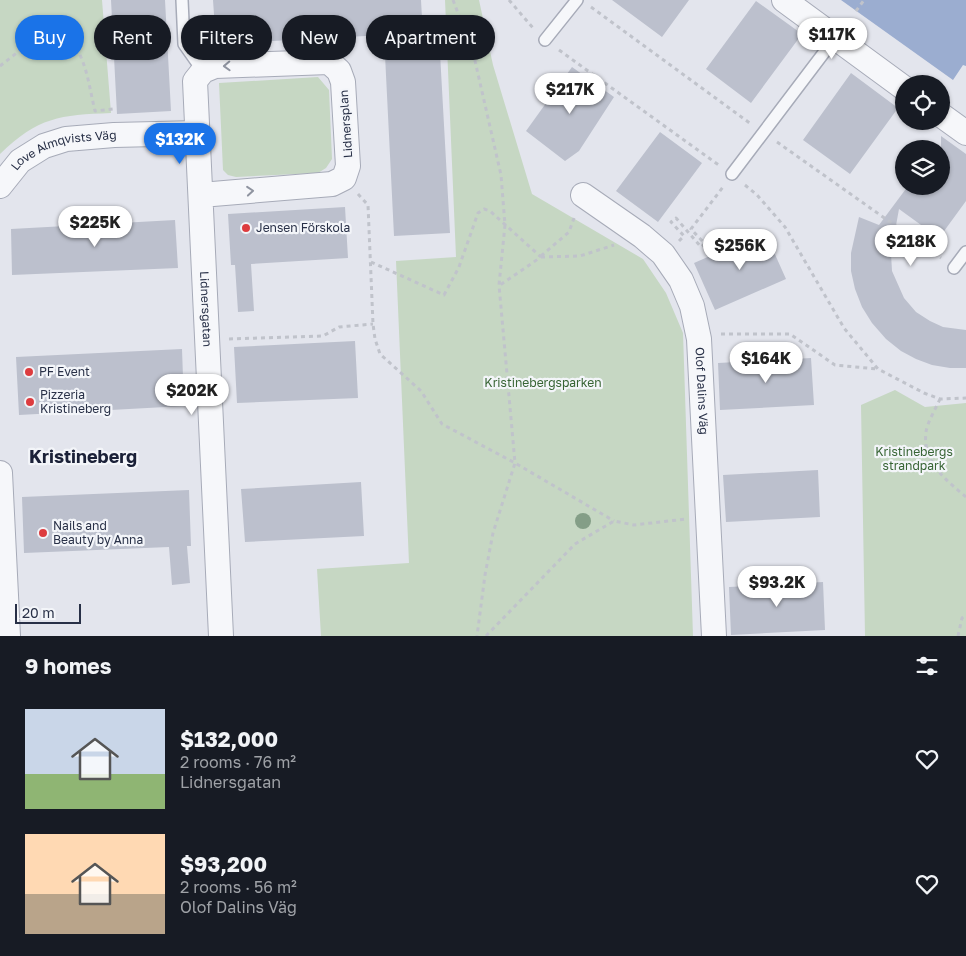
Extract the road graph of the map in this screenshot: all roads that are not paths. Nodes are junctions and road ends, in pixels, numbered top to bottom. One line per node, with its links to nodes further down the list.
1 (182, 0): 6 (lane)
2 (577, 0): 5 (lane)
3 (784, 0): 4 (street)
4 (835, 38): 7 (street); 11 (lane)
5 (545, 40)
6 (202, 71): 9 (street); 13 (street, Lidnersplan, one-way to 6)
7 (895, 81)
8 (950, 121): 10 (street)
9 (198, 132): 12 (street, Love Almqvists Väg); 13 (street, Lidnersgatan)
10 (966, 133)
11 (732, 174)
12 (0, 186)
13 (201, 195): 19 (street, Lidnersgatan)
14 (583, 195): 20 (street, Olof Dalins Väg)
15 (966, 252): 16 (lane)
16 (954, 268)
17 (0, 473): 18 (street)
18 (8, 636)
19 (221, 636)
20 (714, 636)

